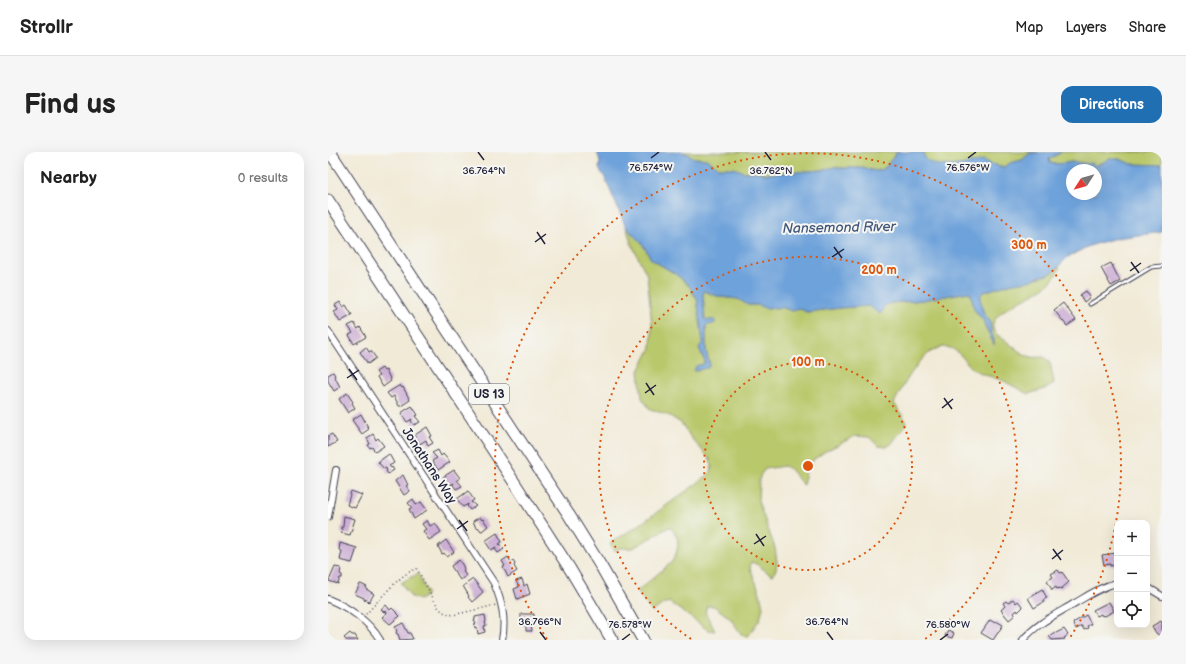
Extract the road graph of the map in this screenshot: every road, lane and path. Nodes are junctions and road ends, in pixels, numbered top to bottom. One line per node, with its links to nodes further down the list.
1 (330, 152): 17 (highway, US 13)
2 (328, 200): 16 (highway, US 13)
3 (1162, 266): 4 (lane)
4 (1090, 304)
5 (328, 331): 12 (street, Jonathans Way)
6 (336, 470): 7 (street)
7 (328, 517)
8 (1114, 584): 18 (street)
9 (1150, 589): 10 (street)
10 (1162, 596)
11 (328, 599): 13 (street)
12 (501, 603): 13 (path); 15 (street, Jonathans Way)
13 (362, 619): 14 (street)
14 (380, 640)
15 (502, 640)
16 (612, 640)
17 (643, 640)
18 (1023, 640)

